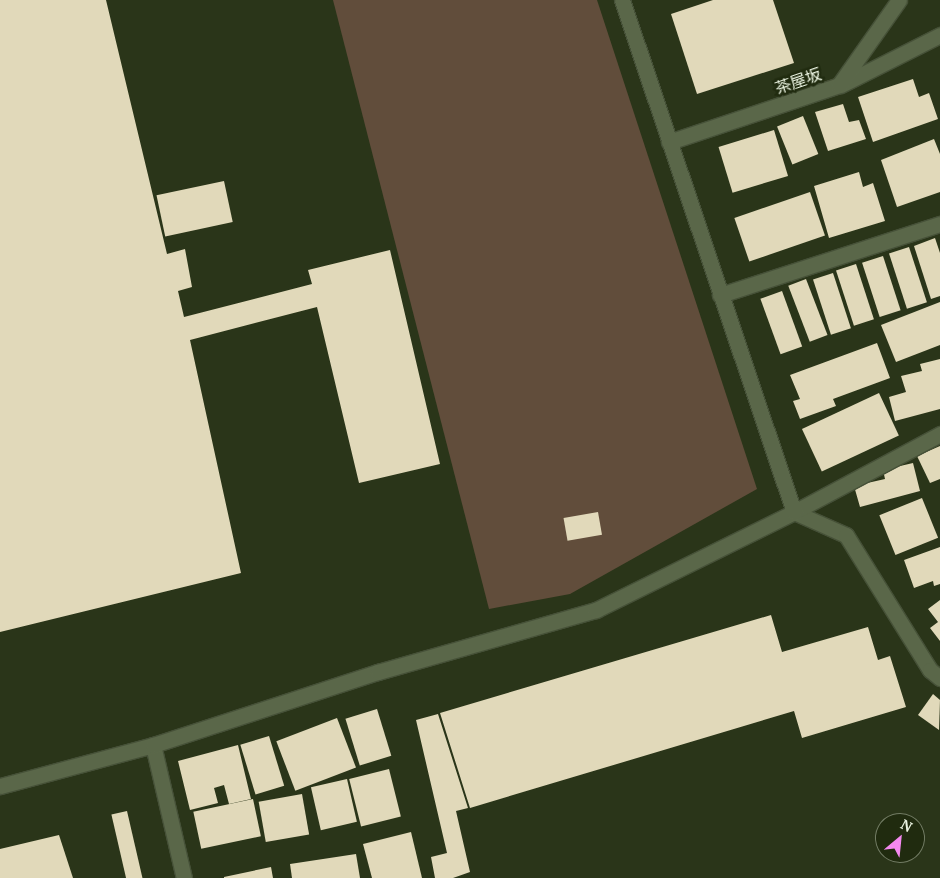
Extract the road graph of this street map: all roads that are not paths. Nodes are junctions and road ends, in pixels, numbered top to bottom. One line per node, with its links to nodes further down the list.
1 (622, 0): 5 (street)
2 (899, 0): 4 (street, 茶屋坂)
3 (940, 35): 4 (street)
4 (839, 85): 5 (street, 茶屋坂)
5 (669, 142): 7 (street)
6 (940, 224): 7 (street)
7 (720, 295): 9 (street)
8 (940, 434): 9 (street)
9 (794, 512): 10 (street); 11 (street)
10 (940, 678)
11 (153, 745): 12 (street); 13 (street)
12 (0, 786)
13 (184, 878)

